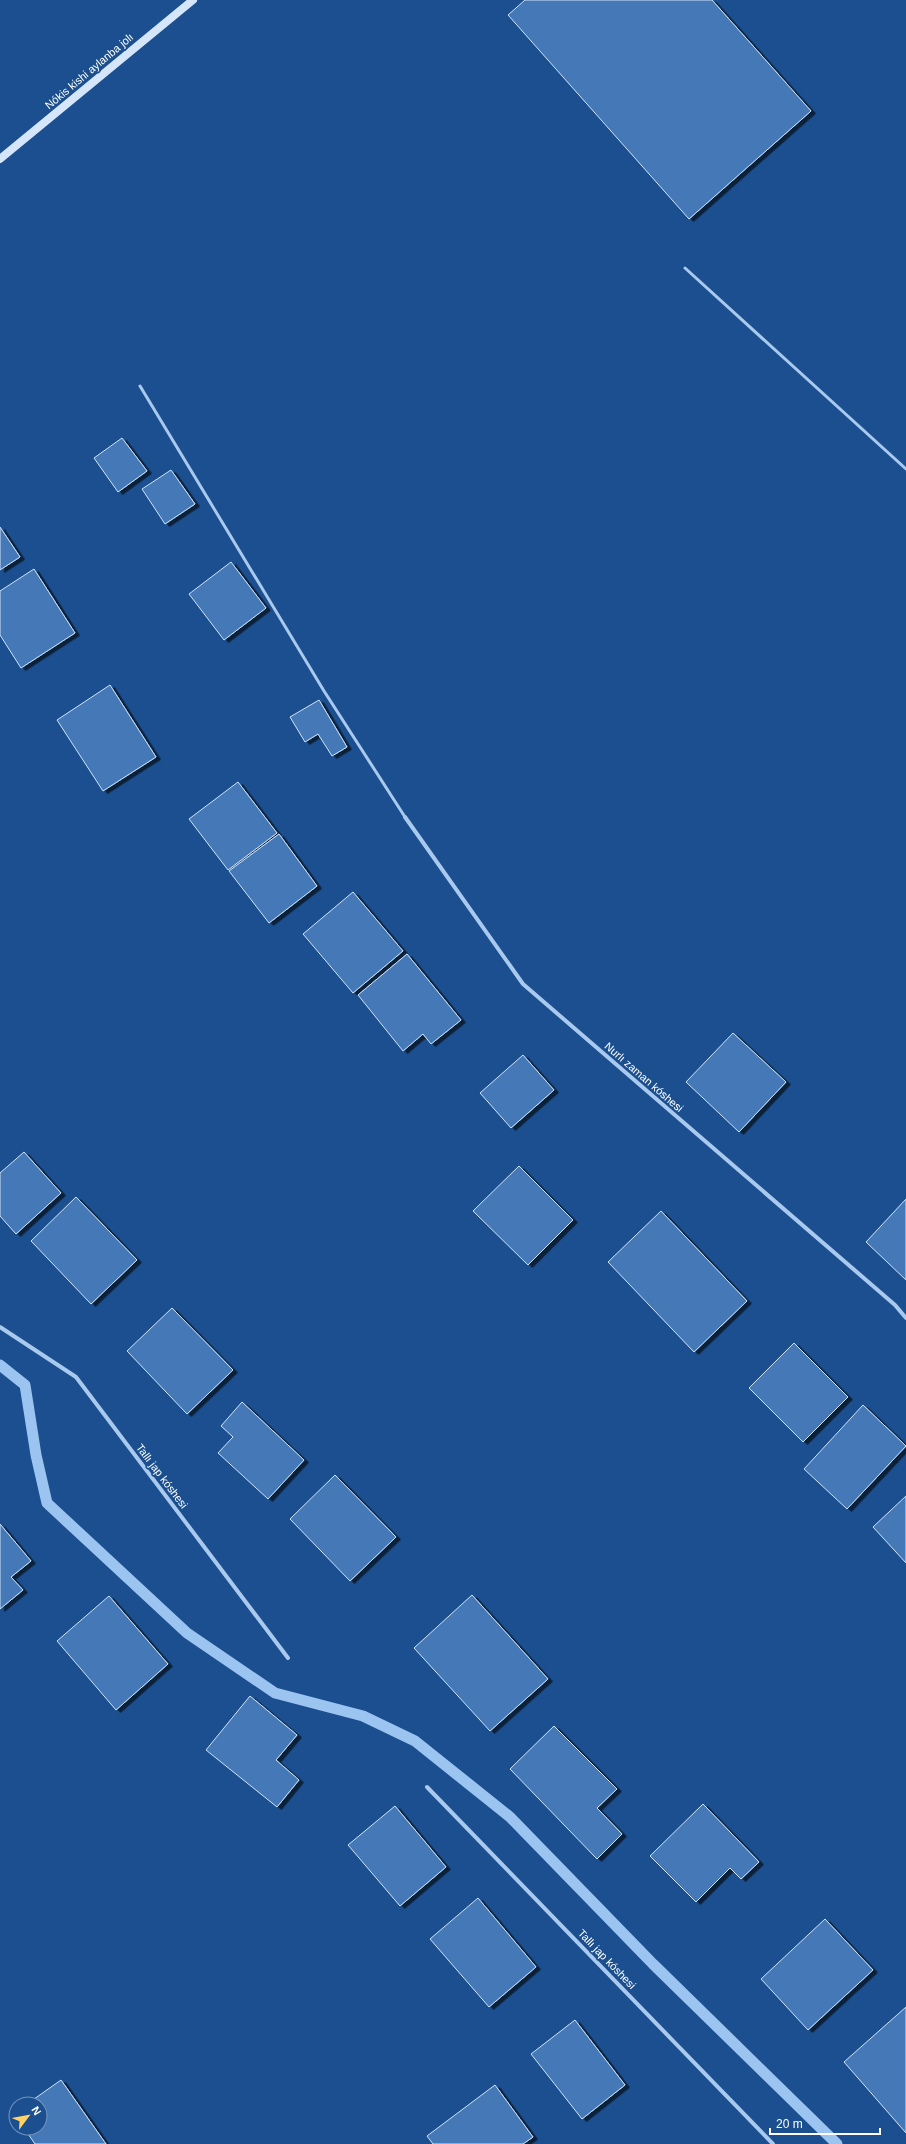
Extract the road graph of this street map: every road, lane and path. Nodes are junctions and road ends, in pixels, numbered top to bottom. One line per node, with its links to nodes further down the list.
1 (193, 0): 2 (main road, Nókis kishi aylanba jolı)
2 (0, 159)
3 (685, 268): 5 (lane)
4 (140, 386): 6 (lane)
5 (906, 469)
6 (405, 817): 7 (street, Nurlı zaman kóshesi)
7 (906, 1318)
8 (0, 1327): 9 (street, Tallı jap kóshesi)
9 (288, 1658)
10 (427, 1787): 11 (street, Tallı jap kóshesi)
11 (773, 2144)

